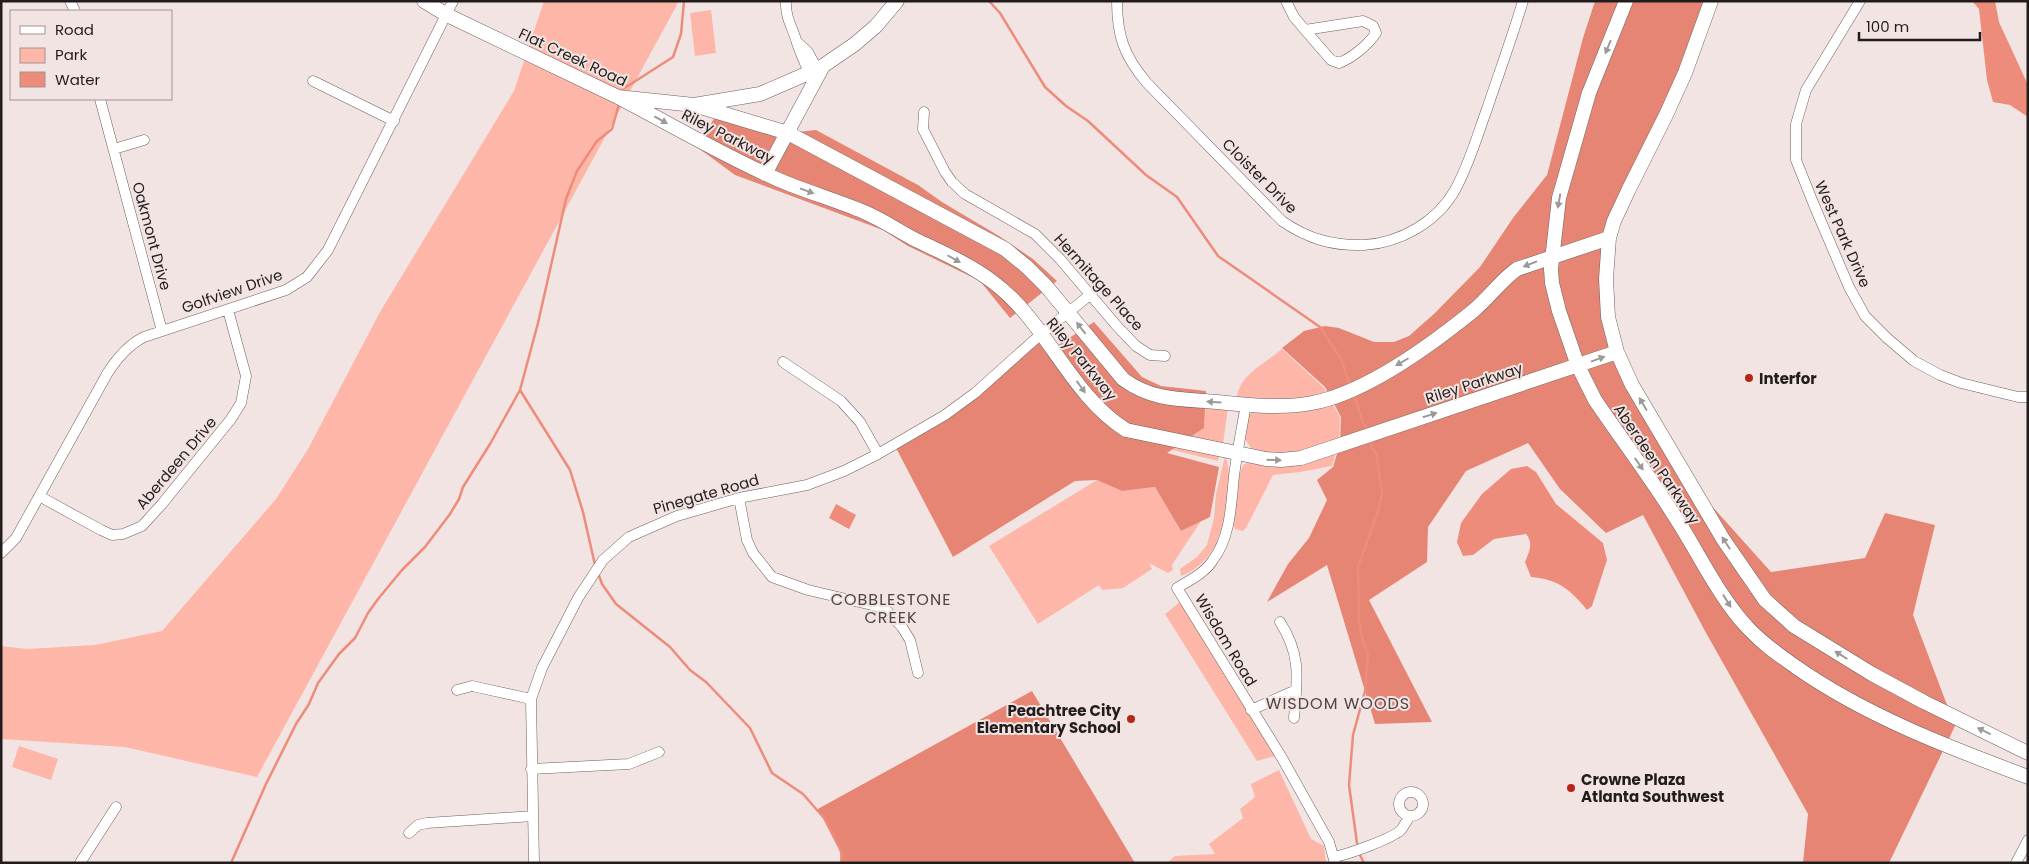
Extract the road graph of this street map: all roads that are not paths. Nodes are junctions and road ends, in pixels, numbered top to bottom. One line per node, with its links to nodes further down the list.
1 (424, 1): 11 (street, Flat Creek Road)
2 (453, 1): 11 (street, Golfview Drive)
3 (786, 1): 13 (street)
4 (897, 1): 13 (street, Flat Creek Road)
5 (1117, 1): 7 (street, Cloister Drive)
6 (1286, 1): 12 (street)
7 (1524, 1)
8 (1626, 1): 25 (street, Aberdeen Parkway, one-way to 25)
9 (1711, 1): 24 (street, Aberdeen Parkway)
10 (1860, 1): 35 (street, West Park Drive)
11 (447, 15): 15 (street, Flat Creek Road); 19 (street, Golfview Drive)
12 (1305, 30): 12 (street)
13 (817, 69): 17 (street, Flat Creek Road); 20 (street)
14 (313, 81): 19 (street)
15 (618, 97): 17 (street, Flat Creek Road); 23 (street, Riley Parkway, one-way to 23)
16 (100, 100): 22 (street, Oakmont Drive)
17 (694, 104): 20 (street, Riley Parkway)
18 (924, 112): 26 (street, Hermitage Place)
19 (394, 121): 27 (street, Golfview Drive)
20 (788, 133): 23 (street); 28 (street, Riley Parkway)
21 (144, 140): 22 (street)
22 (114, 149): 29 (street, Oakmont Drive)
23 (765, 174): 30 (street, Riley Parkway, one-way to 30)
24 (1610, 238): 25 (street, Riley Parkway); 31 (street, Aberdeen Parkway)
25 (1552, 256): 34 (street, Aberdeen Parkway); 36 (street, Riley Parkway, one-way to 36)
26 (1090, 295): 28 (street, Pinegate Road); 32 (street, Hermitage Place)
27 (228, 310): 29 (street, Golfview Drive); 40 (street, Aberdeen Drive)
28 (1069, 312): 30 (street, Pinegate Road); 36 (street, Riley Parkway, one-way to 28)
29 (162, 331): 40 (street, Golfview Drive)
30 (1041, 334): 38 (street, Pinegate Road); 39 (street, Riley Parkway, one-way to 39)
31 (1617, 352): 34 (street, Riley Parkway, one-way to 31); 51 (street, Aberdeen Parkway, one-way to 31)
32 (1165, 356)
33 (783, 362): 38 (street)
34 (1578, 366): 39 (street, Riley Parkway, one-way to 34); 53 (street, Aberdeen Parkway, one-way to 53)
35 (2023, 397): 37 (street, West Park Drive)
36 (1246, 404): 39 (street, Wisdom Road)
37 (2028, 404)
38 (878, 454): 41 (street, Pinegate Road)
39 (1238, 454): 48 (street, Wisdom Road)
40 (39, 496): 42 (street, Golfview Drive)
41 (739, 498): 44 (street); 47 (street, Pinegate Road)
42 (1, 552)
43 (1280, 622): 46 (street)
44 (918, 673)
45 (457, 690): 47 (street)
46 (1296, 690): 48 (street); 49 (street)
47 (530, 699): 52 (street, Pinegate Road)
48 (1251, 710): 59 (street, Wisdom Road)
49 (1294, 718)
50 (659, 752): 52 (street)
51 (2028, 753)
52 (532, 768): 55 (street, Pinegate Road)
53 (2028, 777)
54 (116, 807): 60 (street)
55 (533, 816): 57 (street); 61 (street, Pinegate Road)
56 (1410, 816): 59 (street)
57 (409, 833)
58 (2028, 840): 62 (street)
59 (1335, 860)
60 (80, 863)
61 (534, 863)
62 (2016, 863)

